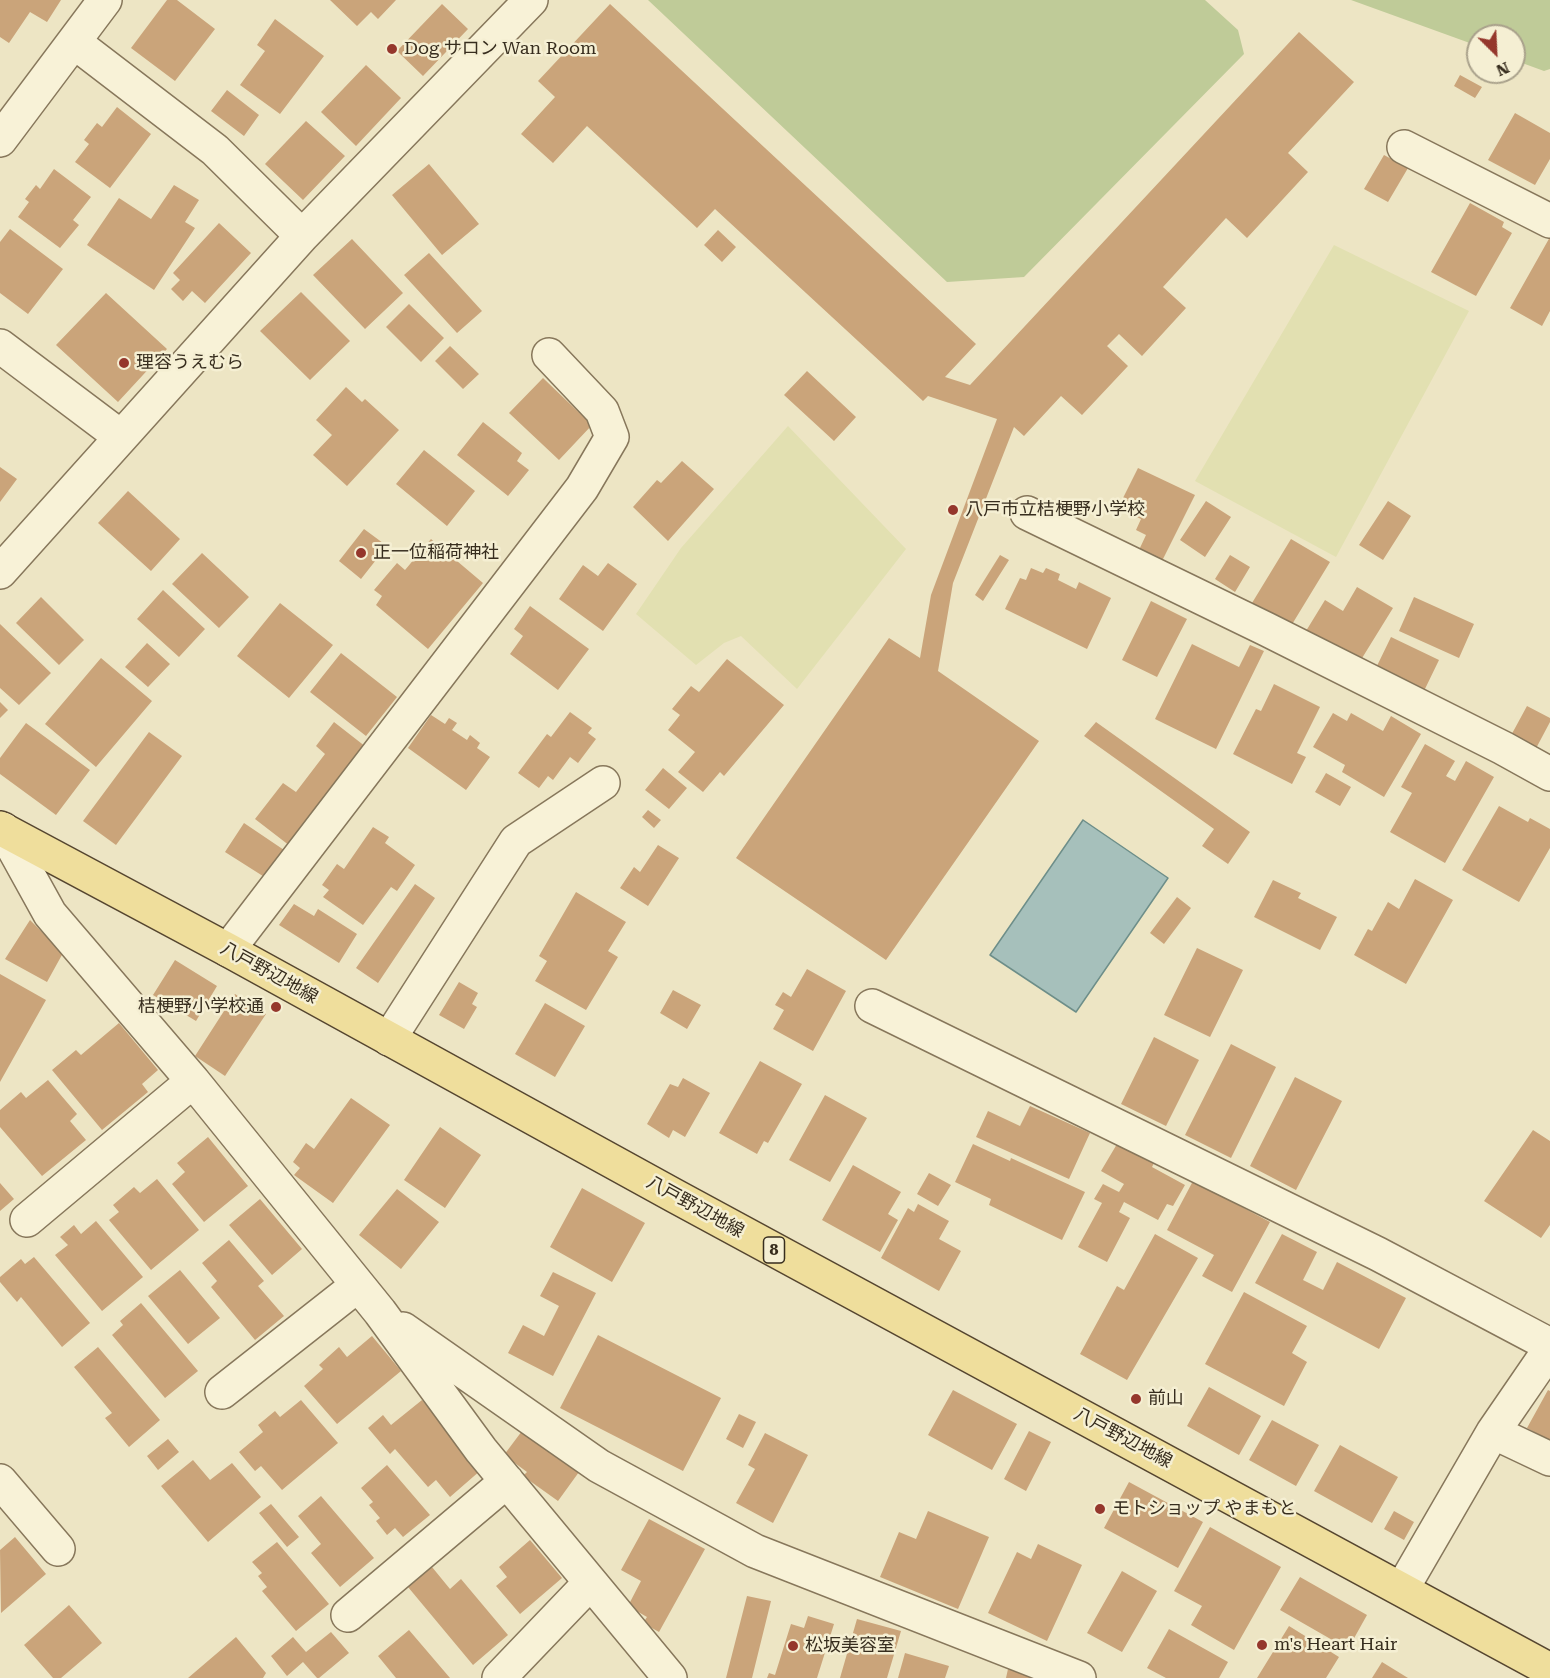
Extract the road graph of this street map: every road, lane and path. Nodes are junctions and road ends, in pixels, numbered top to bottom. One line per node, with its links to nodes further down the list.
1 (105, 0): 3 (street)
2 (531, 0): 7 (street)
3 (74, 42): 4 (street); 7 (street)
4 (0, 140)
5 (1404, 147): 6 (street)
6 (1550, 221)
7 (302, 236): 10 (street)
8 (0, 346): 10 (street)
9 (549, 355): 16 (street)
10 (121, 437): 12 (street)
11 (1027, 513): 13 (street)
12 (0, 572)
13 (1550, 774)
14 (603, 783): 18 (street)
15 (1, 829): 16 (main road, 八戸野辺地線 / 8); 19 (street)
16 (228, 950): 18 (main road, 八戸野辺地線 / 8)
17 (872, 1006): 23 (street)
18 (389, 1039): 31 (main road, 八戸野辺地線 / 8)
19 (193, 1081): 20 (street); 21 (street)
20 (27, 1220)
21 (358, 1285): 22 (street); 24 (street)
22 (380, 1312): 27 (street); 36 (street)
23 (1550, 1347): 25 (street)
24 (222, 1392)
25 (1493, 1432): 26 (street); 31 (street)
26 (1550, 1459)
27 (507, 1480): 30 (street); 32 (street)
28 (0, 1481): 29 (street)
29 (58, 1549)
30 (590, 1582): 34 (street); 35 (street)
31 (1402, 1589): 33 (main road, 八戸野辺地線 / 8)
32 (348, 1616)
33 (1550, 1670)
34 (499, 1678)
35 (670, 1678)
36 (1079, 1678)

